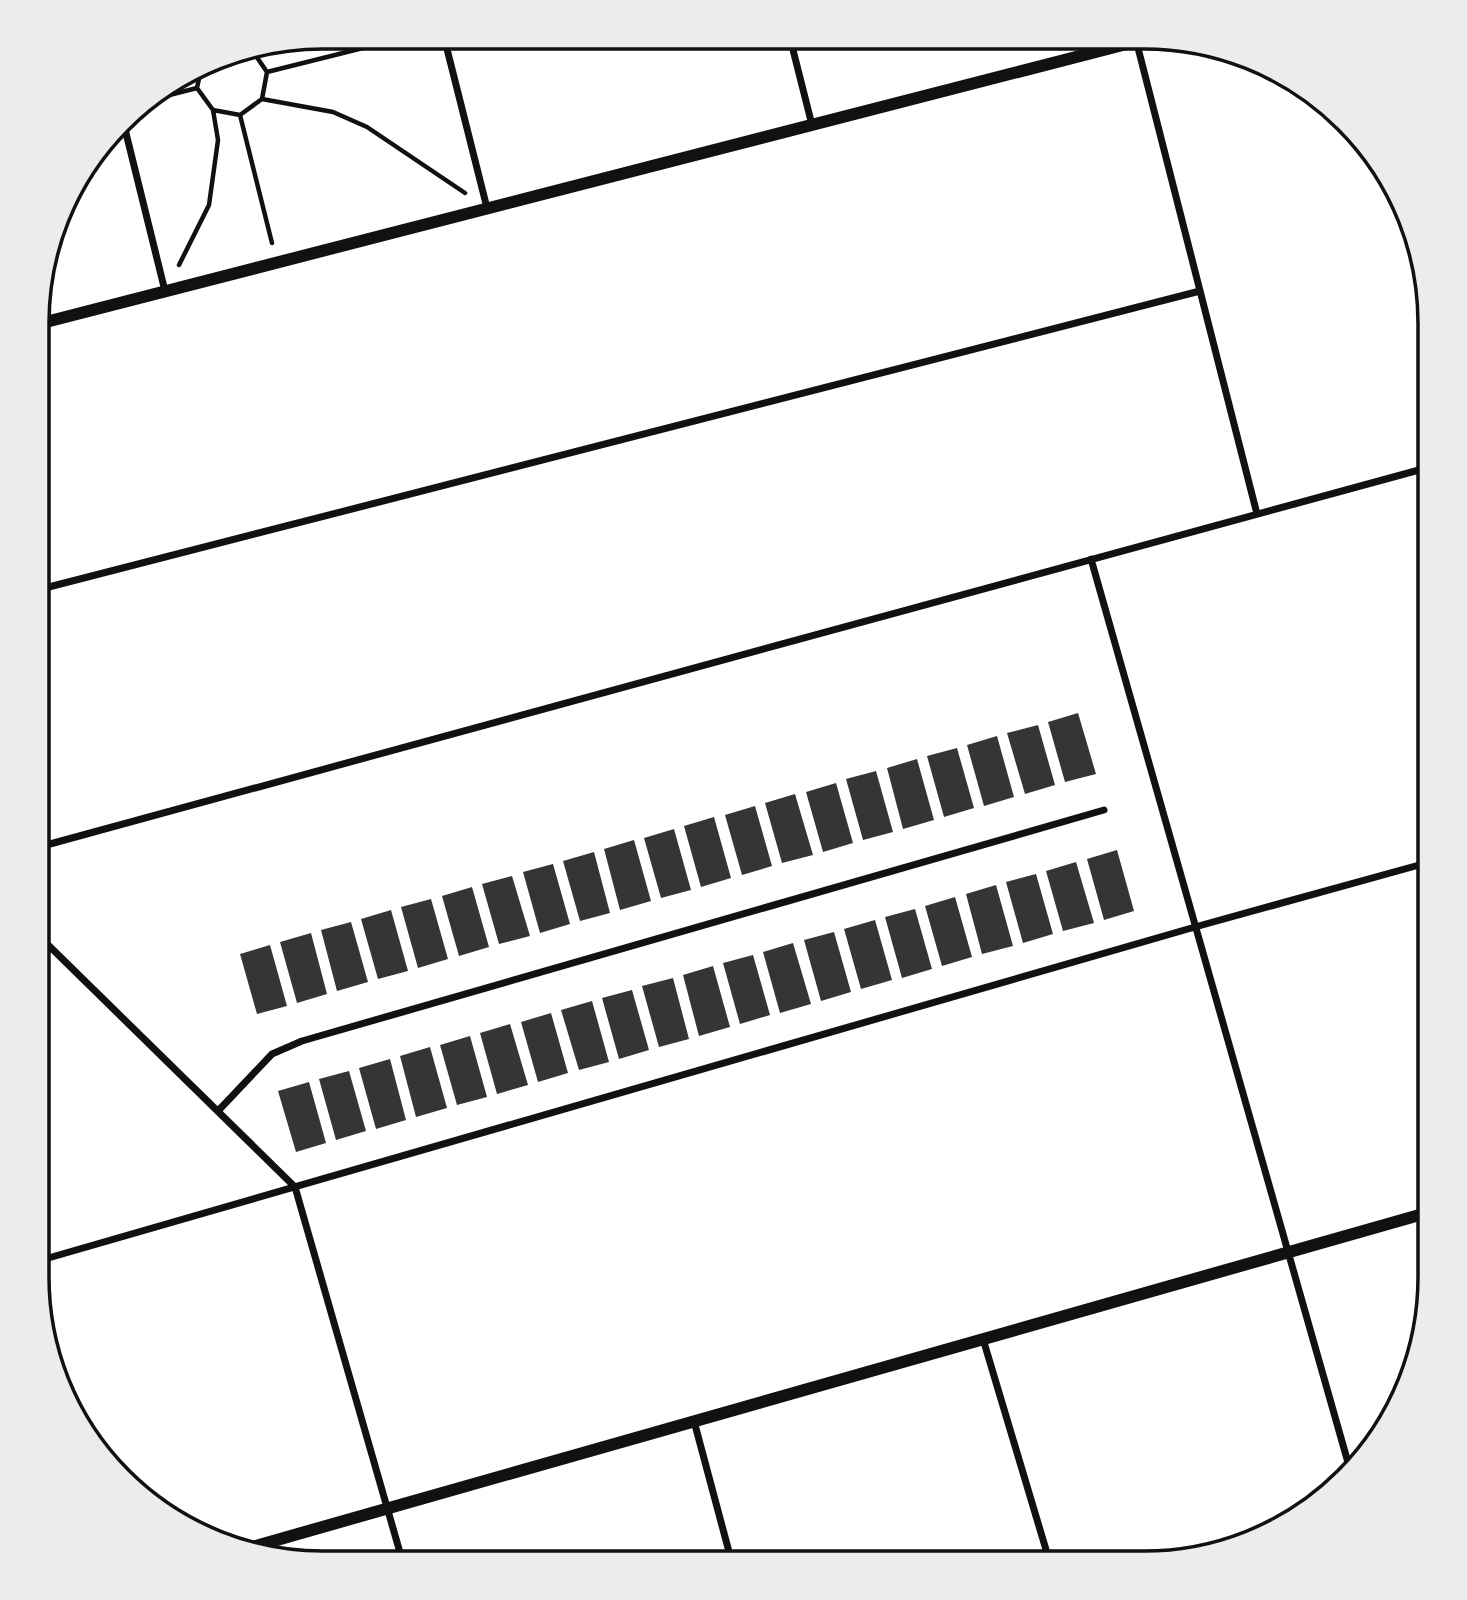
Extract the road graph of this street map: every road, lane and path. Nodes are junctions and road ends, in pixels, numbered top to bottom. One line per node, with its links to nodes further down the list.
1 (359, 49): 7 (path)
2 (447, 49): 16 (street)
3 (793, 49): 14 (street)
4 (1104, 49): 14 (street)
5 (1141, 49): 19 (street)
6 (257, 57): 7 (path)
7 (267, 72): 11 (path)
8 (199, 79): 9 (path)
9 (197, 88): 10 (path); 12 (path)
10 (172, 94)
11 (262, 99): 13 (path); 16 (path)
12 (213, 110): 13 (path); 18 (path)
13 (240, 115): 17 (path)
14 (812, 125): 16 (street)
15 (126, 132): 18 (street)
16 (487, 208): 17 (street)
17 (277, 263): 18 (street)
18 (166, 291): 20 (street)
19 (1200, 291): 22 (street); 24 (street)
20 (49, 321)
21 (1418, 470): 22 (street)
22 (1257, 514): 23 (street)
23 (1091, 559): 26 (street); 28 (street)
24 (49, 587)
25 (1104, 810): 30 (street)
26 (49, 844)
27 (1418, 865): 28 (street)
28 (1195, 927): 31 (street); 33 (street)
29 (49, 946): 30 (street)
30 (218, 1111): 31 (street)
31 (295, 1187): 34 (street); 38 (street)
32 (1418, 1215): 33 (street)
33 (1287, 1252): 35 (street); 37 (street)
34 (49, 1258)
35 (983, 1339): 36 (street); 42 (street)
36 (694, 1421): 38 (street); 41 (street)
37 (1347, 1461)
38 (387, 1508): 39 (street); 40 (street)
39 (262, 1544)
40 (400, 1551)
41 (729, 1551)
42 (1046, 1551)

